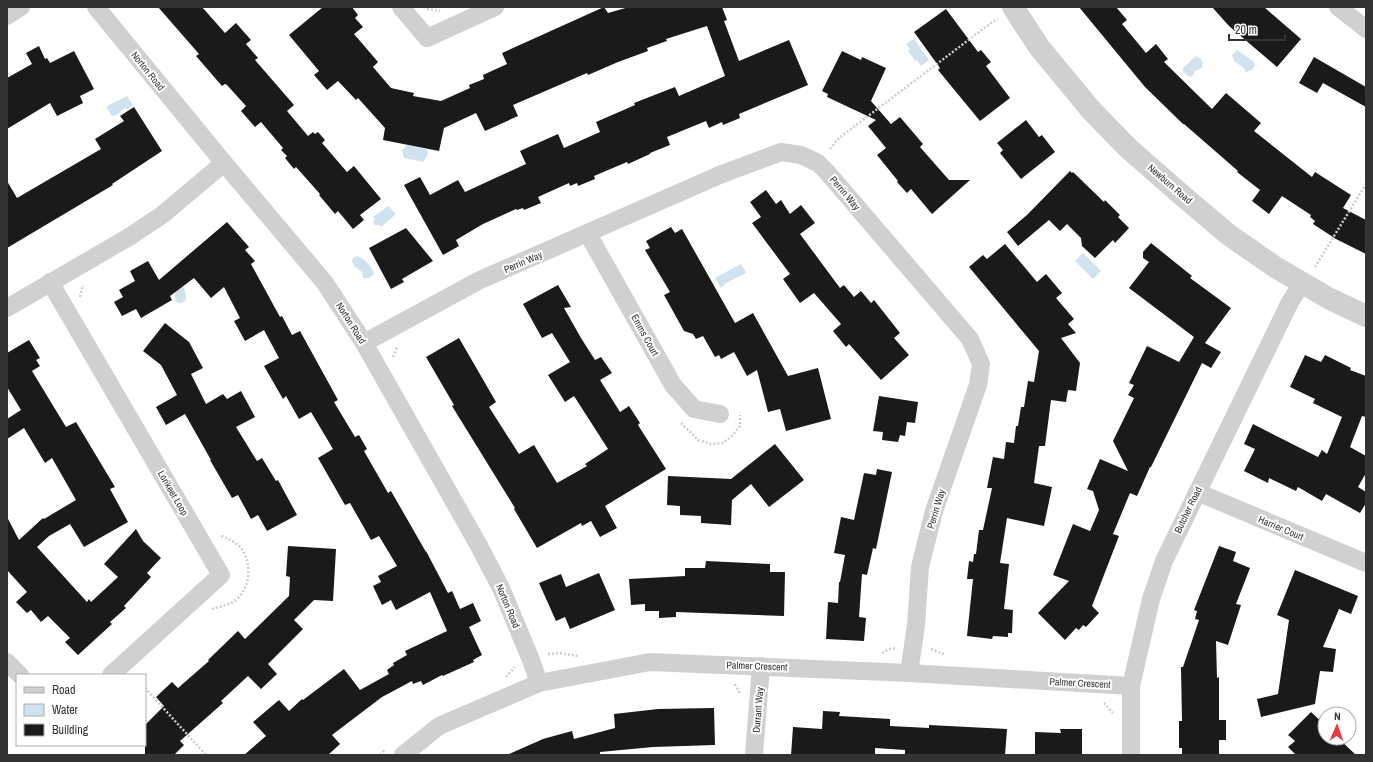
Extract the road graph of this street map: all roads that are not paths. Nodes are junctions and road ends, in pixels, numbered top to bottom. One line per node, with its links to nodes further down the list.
1 (21, 7): 7 (street)
2 (96, 7): 9 (street, Norton Road)
3 (401, 7): 4 (street)
4 (495, 7)
5 (1338, 7): 8 (street)
6 (1008, 12): 11 (street, Newburn Road)
7 (7, 16)
8 (1366, 28)
9 (224, 163): 12 (street); 15 (street, Norton Road)
10 (588, 234): 15 (street, Perrin Way); 16 (street, Emms Court); 21 (street, Perrin Way)
11 (1307, 278): 14 (street, Newburn Road); 17 (street, Butcher Road)
12 (50, 282): 13 (street); 23 (street, Lorikeet Loop)
13 (7, 308)
14 (1366, 316)
15 (364, 343): 24 (street, Norton Road)
16 (720, 414)
17 (1197, 492): 18 (street, Harrier Court); 25 (street, Butcher Road)
18 (1366, 564)
19 (7, 662): 22 (street)
20 (761, 666): 21 (street, Palmer Crescent); 24 (street, Palmer Crescent); 27 (street, Durrant Way)
21 (909, 673): 25 (street, Palmer Crescent)
22 (19, 674)
23 (112, 674)
24 (538, 683): 26 (street, Palmer Crescent)
25 (1131, 686): 28 (street, Butcher Road)
26 (403, 755)
27 (754, 755)
28 (1131, 755)

